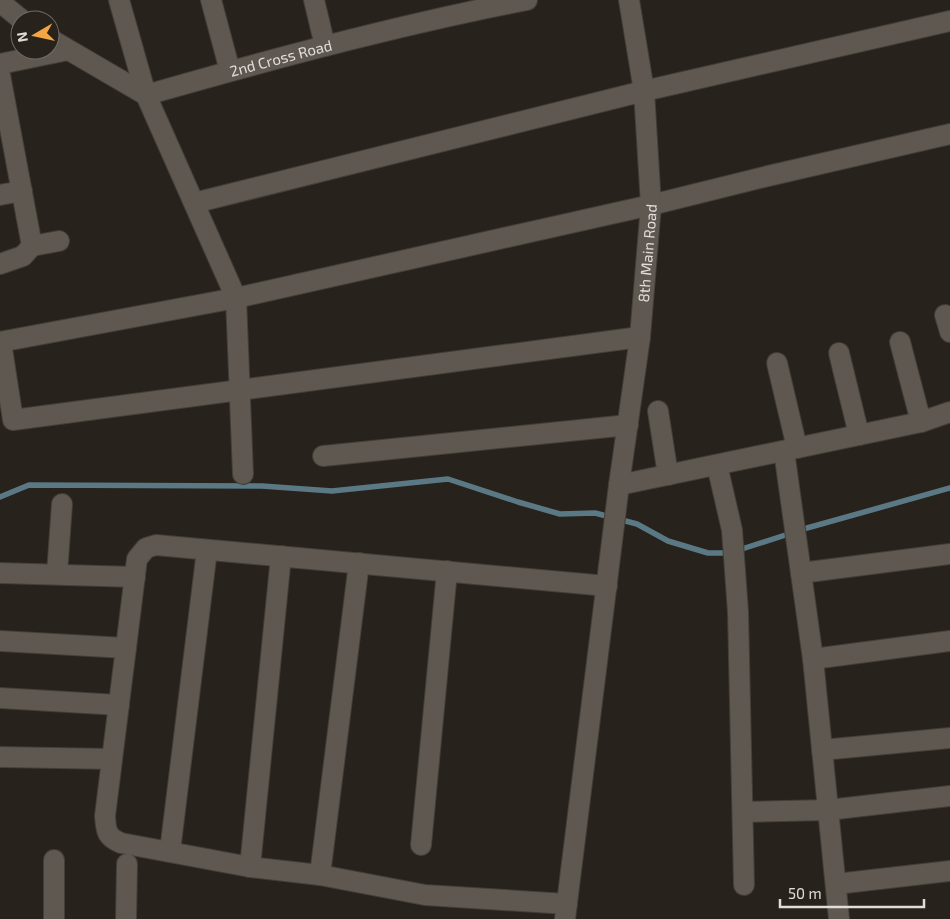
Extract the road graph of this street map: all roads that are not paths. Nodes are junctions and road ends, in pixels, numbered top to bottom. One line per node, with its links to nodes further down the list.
1 (119, 0): 17 (street)
2 (211, 0): 14 (street)
3 (314, 0): 11 (street)
4 (527, 0): 7 (street, 2nd Cross Road)
5 (629, 0): 16 (street, 8th Main Road)
6 (0, 2): 8 (street)
7 (475, 5): 11 (street, 2nd Cross Road)
8 (10, 10)
9 (950, 21): 16 (street)
10 (60, 46): 12 (street)
11 (325, 46): 14 (street, 2nd Cross Road)
12 (68, 50): 13 (street); 17 (street)
13 (0, 64)
14 (230, 71): 17 (street, 2nd Cross Road)
15 (0, 75): 19 (street)
16 (644, 92): 21 (street); 22 (street, 8th Main Road)
17 (146, 95): 21 (street)
18 (950, 134): 22 (street)
19 (22, 191): 20 (street); 24 (street)
20 (0, 195)
21 (194, 203): 26 (street)
22 (651, 205): 26 (street); 27 (street, 8th Main Road)
23 (59, 241): 24 (street)
24 (32, 246): 25 (street)
25 (0, 264)
26 (236, 298): 28 (street); 32 (street)
27 (640, 337): 32 (street); 36 (street, 8th Main Road)
28 (0, 342): 32 (street)
29 (900, 342): 35 (street)
30 (840, 353): 37 (street)
31 (777, 363): 38 (street)
32 (240, 390): 41 (street)
33 (658, 411): 42 (street)
34 (950, 412): 35 (street)
35 (921, 422): 37 (street)
36 (628, 425): 39 (street); 43 (street, 8th Main Road)
37 (859, 435): 38 (street)
38 (791, 449): 40 (street); 51 (street)
39 (323, 456)
40 (717, 465): 42 (street); 67 (street)
41 (243, 474)
42 (668, 474): 43 (street)
43 (619, 485): 54 (street, 8th Main Road)
44 (62, 504): 52 (street)
45 (207, 550): 47 (street); 53 (street); 69 (street)
46 (950, 554): 51 (street)
47 (281, 556): 48 (street); 72 (street)
48 (359, 564): 49 (street); 74 (street)
49 (447, 571): 54 (street); 68 (street)
50 (0, 573): 52 (street)
51 (801, 573): 58 (street)
52 (58, 574): 53 (street)
53 (135, 577): 57 (street)
54 (607, 586): 77 (street, 8th Main Road)
55 (0, 641): 57 (street)
56 (950, 641): 58 (street)
57 (126, 648): 60 (street)
58 (813, 659): 62 (street)
59 (0, 698): 60 (street)
60 (119, 705): 64 (street)
61 (950, 738): 62 (street)
62 (822, 750): 66 (street)
63 (0, 757): 64 (street)
64 (112, 759): 69 (street)
65 (950, 796): 66 (street)
66 (828, 810): 67 (street); 75 (street)
67 (742, 812): 76 (street)
68 (421, 845)
69 (170, 851): 72 (street)
70 (54, 860): 78 (street)
71 (127, 864): 79 (street)
72 (250, 867): 74 (street)
73 (950, 871): 75 (street)
74 (320, 875): 77 (street)
75 (836, 884): 80 (street)
76 (744, 885)
77 (566, 911)
78 (54, 919)
79 (126, 919)
80 (839, 919)

